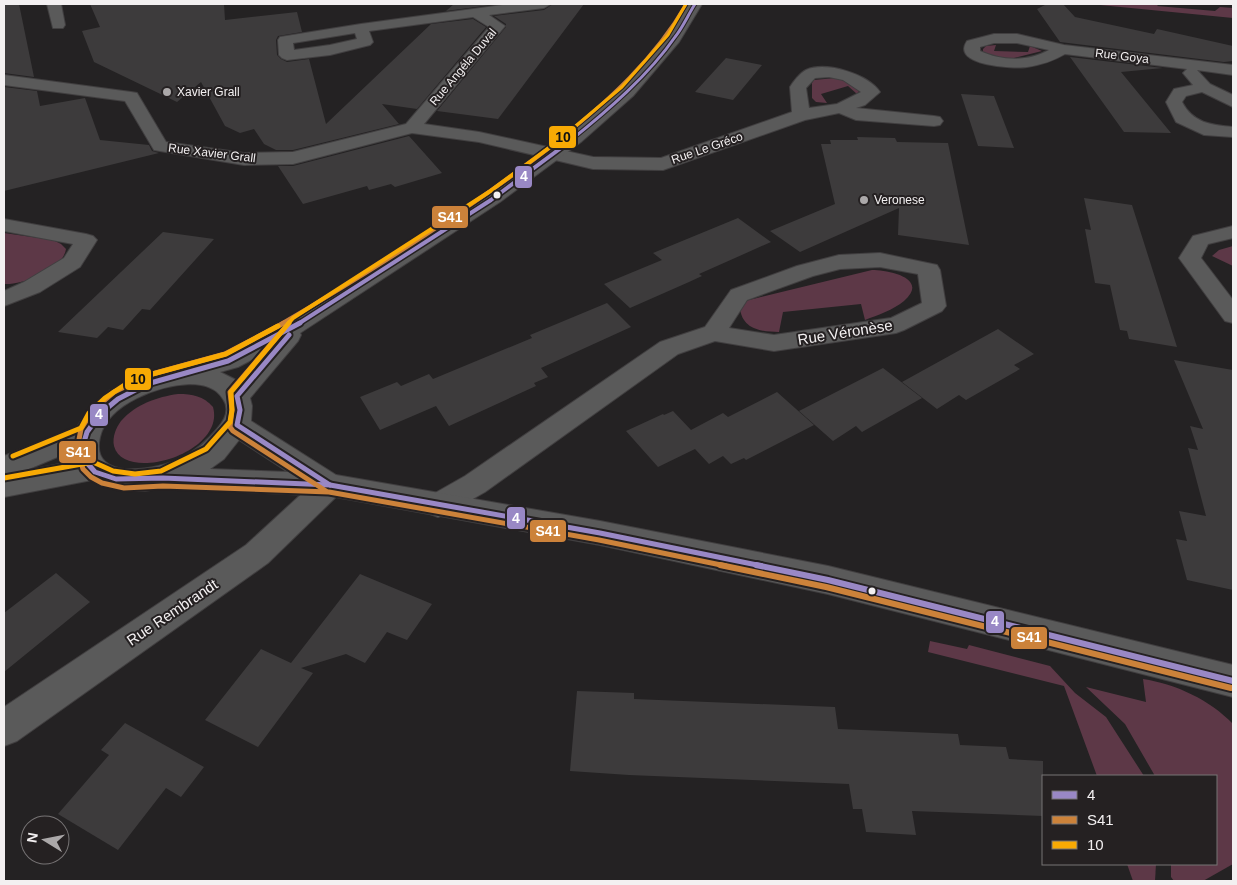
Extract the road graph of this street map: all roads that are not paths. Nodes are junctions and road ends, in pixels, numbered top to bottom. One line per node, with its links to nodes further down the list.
1 (54, 4): 5 (street)
2 (544, 4): 4 (street, Rue Angéla Duval)
3 (694, 4): 18 (street)
4 (475, 12): 6 (street, Rue Angéla Duval); 16 (street, Rue Angéla Duval)
5 (58, 25)
6 (360, 28)
7 (1062, 49): 7 (street, Rue Goya); 8 (street, Rue Goya)
8 (1182, 63): 9 (street, Rue Goya); 11 (street)
9 (1233, 70)
10 (8, 82): 16 (street, Rue Xavier Grall)
11 (1204, 87): 12 (street); 17 (street)
12 (1233, 102)
13 (841, 108): 14 (street, Rue Le Gréco); 14 (street, Rue Le Gréco); 15 (street)
14 (801, 115): 18 (street, Rue Le Gréco)
15 (934, 121)
16 (412, 128): 18 (street, Rue Xavier Grall)
17 (1233, 132)
18 (551, 155): 23 (street)
19 (4, 225): 21 (street)
20 (1233, 232): 22 (street)
21 (4, 299)
22 (1233, 316)
23 (298, 324): 25 (street); 26 (street)
24 (714, 333): 24 (street, Rue Véronèse); 34 (street, Rue Véronèse)
25 (173, 376): 26 (street); 28 (street)
26 (237, 396): 27 (street)
27 (236, 424): 31 (street); 32 (street)
28 (86, 434): 29 (street); 30 (street)
29 (4, 467)
30 (93, 469): 31 (street); 33 (street)
31 (162, 478): 32 (street)
32 (330, 485): 34 (street); 36 (street, Rue Rembrandt)
33 (4, 486)
34 (438, 504): 35 (street)
35 (1228, 686)
36 (4, 728)

